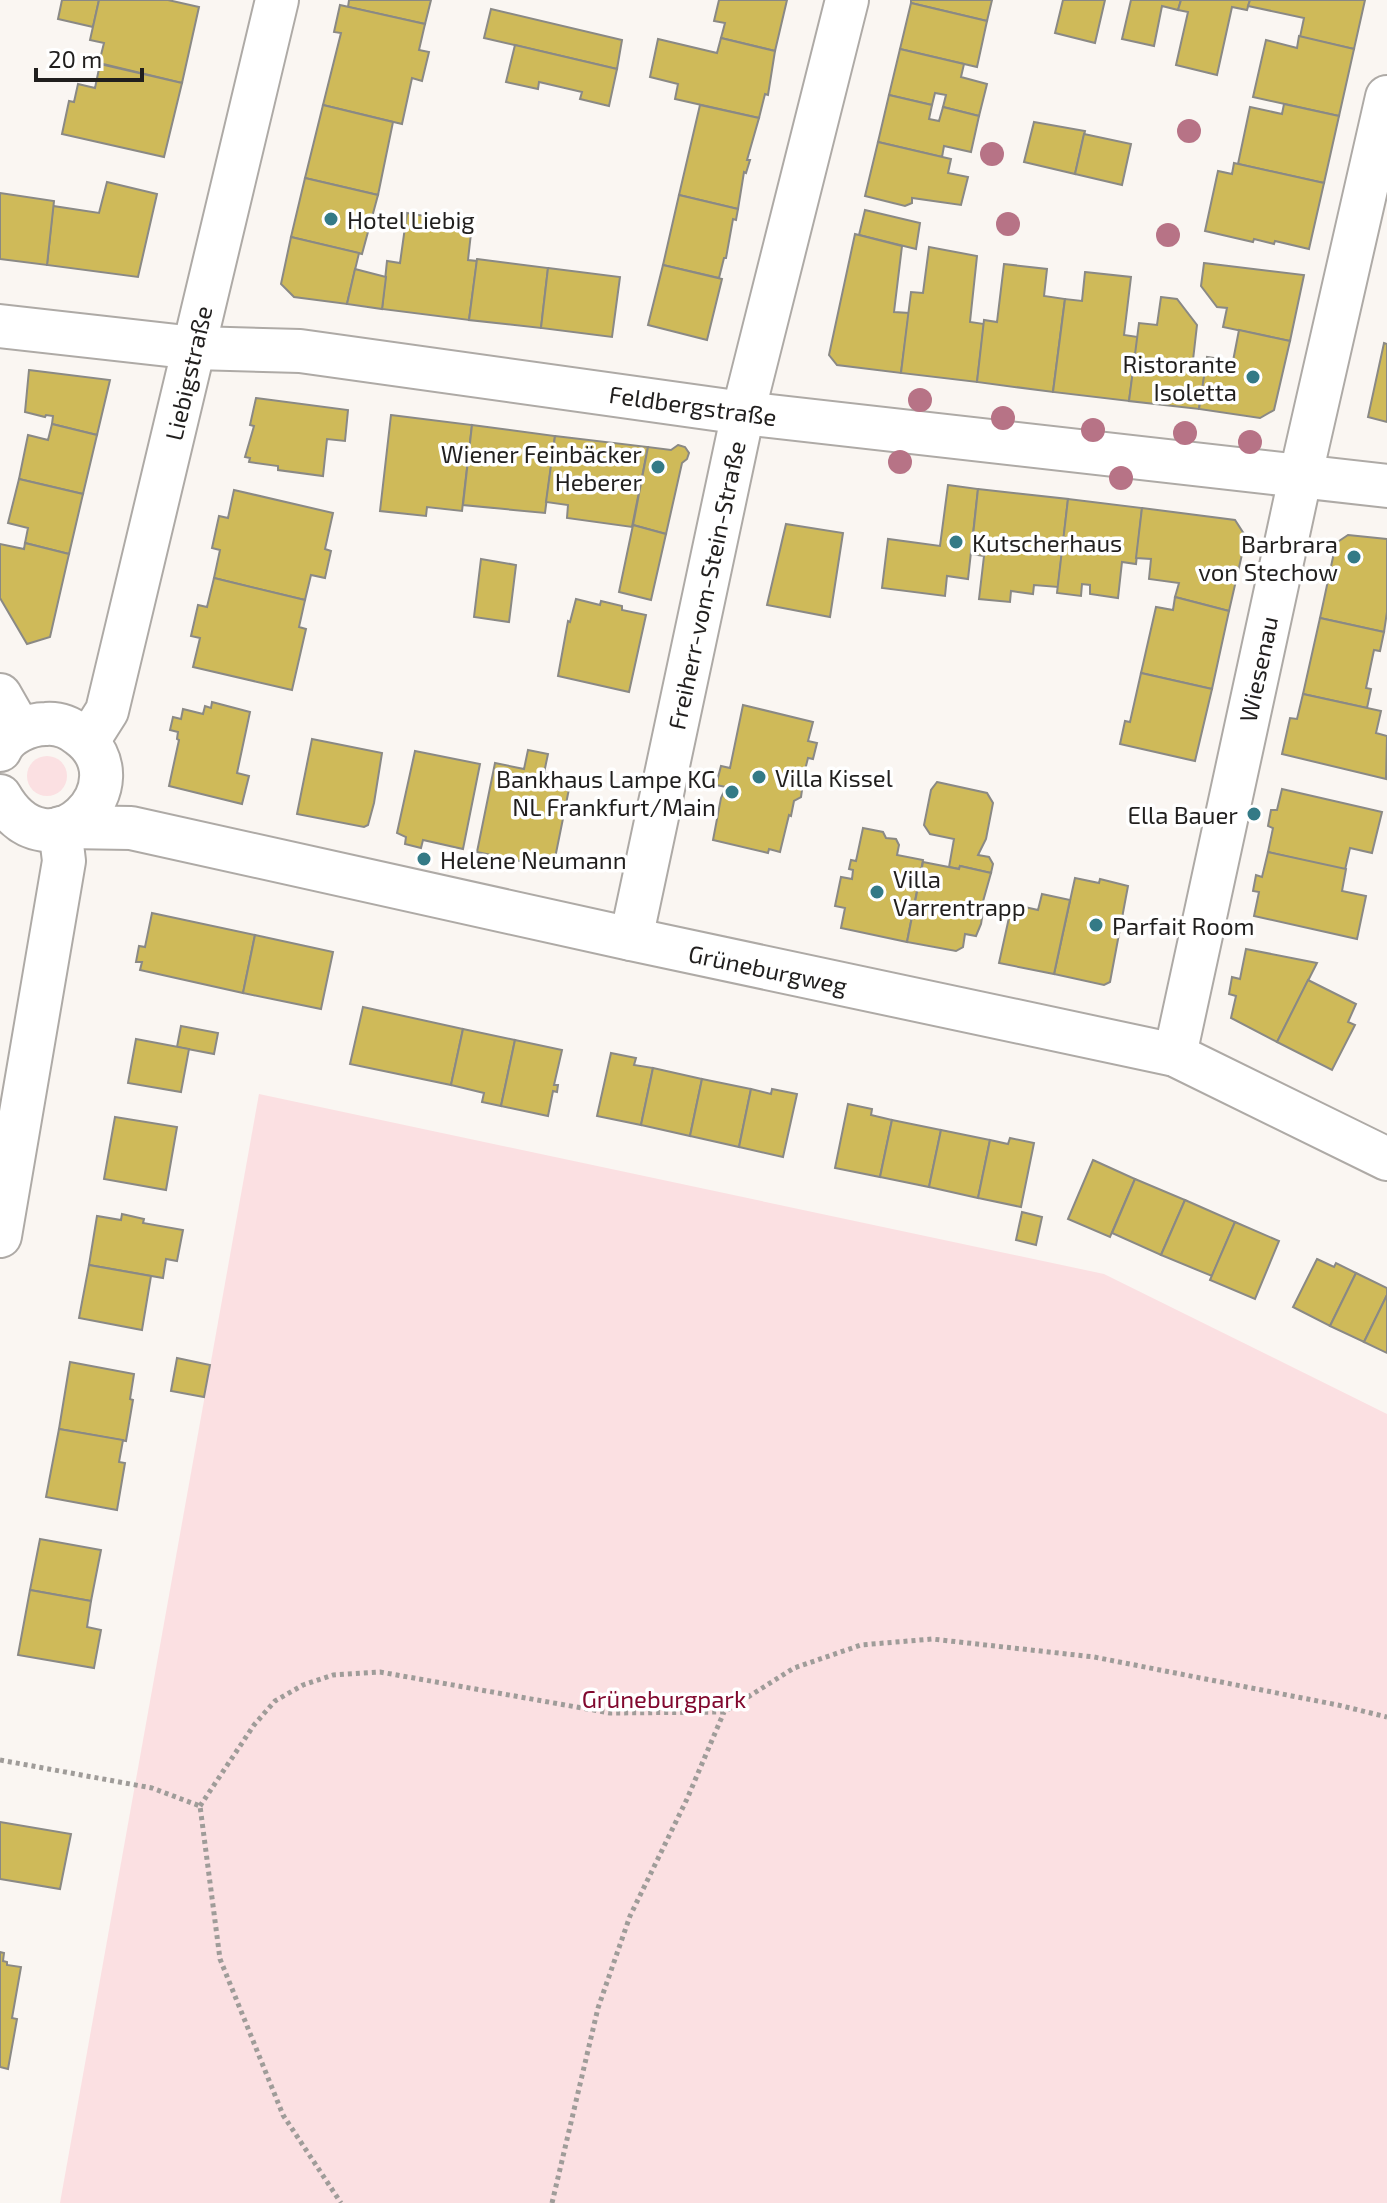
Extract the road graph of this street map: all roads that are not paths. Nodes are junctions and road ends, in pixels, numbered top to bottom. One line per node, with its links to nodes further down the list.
1 (277, 0): 5 (street, Liebigstraße)
2 (847, 0): 6 (street, Freiherr-vom-Stein-Straße)
3 (1387, 97): 7 (street, Wiesenau)
4 (0, 326): 5 (street, Feldbergstraße)
5 (195, 348): 6 (street, Feldbergstraße); 10 (street, Liebigstraße)
6 (743, 413): 7 (street, Feldbergstraße); 15 (street, Freiherr-vom-Stein-Straße)
7 (1301, 474): 8 (street, Feldbergstraße); 16 (street, Wiesenau)
8 (1387, 486)
9 (7, 725): 10 (street)
10 (88, 741): 11 (street)
11 (100, 790): 13 (street); 14 (street)
12 (0, 796): 13 (street, Grüneburgweg)
13 (64, 828): 14 (street, Grüneburgweg); 18 (street)
14 (131, 828): 15 (street, Grüneburgweg)
15 (631, 939): 16 (street, Grüneburgweg)
16 (1175, 1055): 17 (street, Grüneburgweg)
17 (1387, 1159)
18 (0, 1236)

